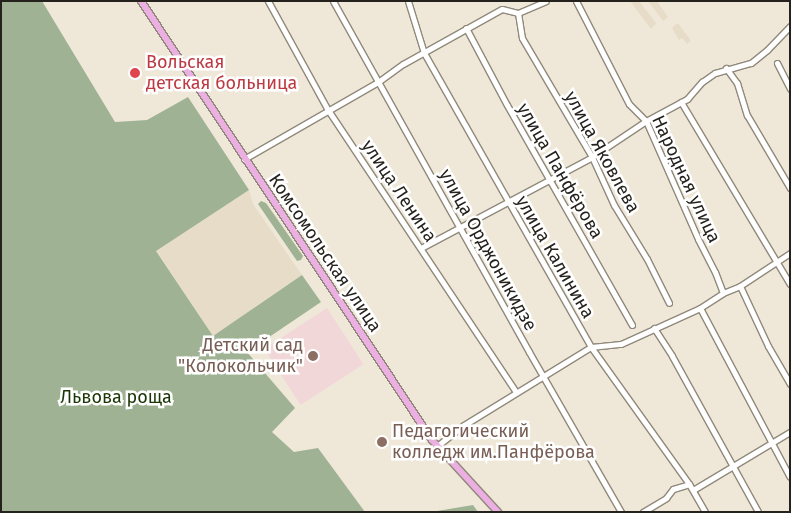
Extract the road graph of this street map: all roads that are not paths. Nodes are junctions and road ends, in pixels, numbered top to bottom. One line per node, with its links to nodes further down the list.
1 (141, 1): 19 (main road, Комсомольская улица)
2 (268, 1): 16 (street, улица Ленина)
3 (333, 1): 13 (street, улица Орджоникидзе)
4 (408, 1): 10 (street, улица Калинина)
5 (546, 1): 7 (street)
6 (576, 1): 17 (street, Народная улица)
7 (518, 13): 9 (street); 18 (street, улица Яковлева)
8 (790, 26): 12 (street)
9 (466, 28): 10 (street); 20 (street, улица Панфёрова)
10 (424, 53): 13 (street); 22 (street, улица Калинина)
11 (777, 63): 14 (street)
12 (726, 68): 15 (street); 21 (street)
13 (378, 82): 16 (street); 23 (street, улица Орджоникидзе)
14 (790, 89)
15 (681, 102): 17 (street); 26 (street)
16 (328, 110): 19 (street); 24 (street, улица Ленина)
17 (646, 121): 18 (street); 29 (street, Народная улица)
18 (592, 157): 20 (street); 30 (street, улица Яковлева)
19 (244, 159): 40 (main road, Комсомольская улица)
20 (549, 179): 22 (street); 32 (street, улица Панфёрова)
21 (790, 188)
22 (508, 204): 23 (street); 34 (street, улица Калинина)
23 (461, 228): 24 (street); 35 (street, улица Орджоникидзе)
24 (420, 248): 37 (street, улица Ленина)
25 (790, 253): 26 (street)
26 (777, 262): 27 (street); 28 (street)
27 (790, 284)
28 (740, 286): 29 (street); 36 (street)
29 (723, 293): 31 (street)
30 (669, 304)
31 (700, 308): 33 (street); 39 (street)
32 (632, 325)
33 (654, 328): 34 (street); 41 (street)
34 (590, 347): 35 (street); 43 (street, улица Калинина)
35 (544, 376): 37 (street); 46 (street, улица Орджоникидзе)
36 (790, 384)
37 (516, 392): 40 (street)
38 (790, 432): 39 (street)
39 (770, 442): 41 (street); 42 (street)
40 (437, 446): 45 (main road, Комсомольская улица)
41 (733, 466): 44 (street); 49 (street)
42 (790, 477)
43 (690, 484): 44 (street, улица Калинина); 47 (street)
44 (692, 490): 48 (street, улица Калинина)
45 (498, 512)
46 (622, 512)
47 (643, 512)
48 (705, 512)
49 (758, 512)

